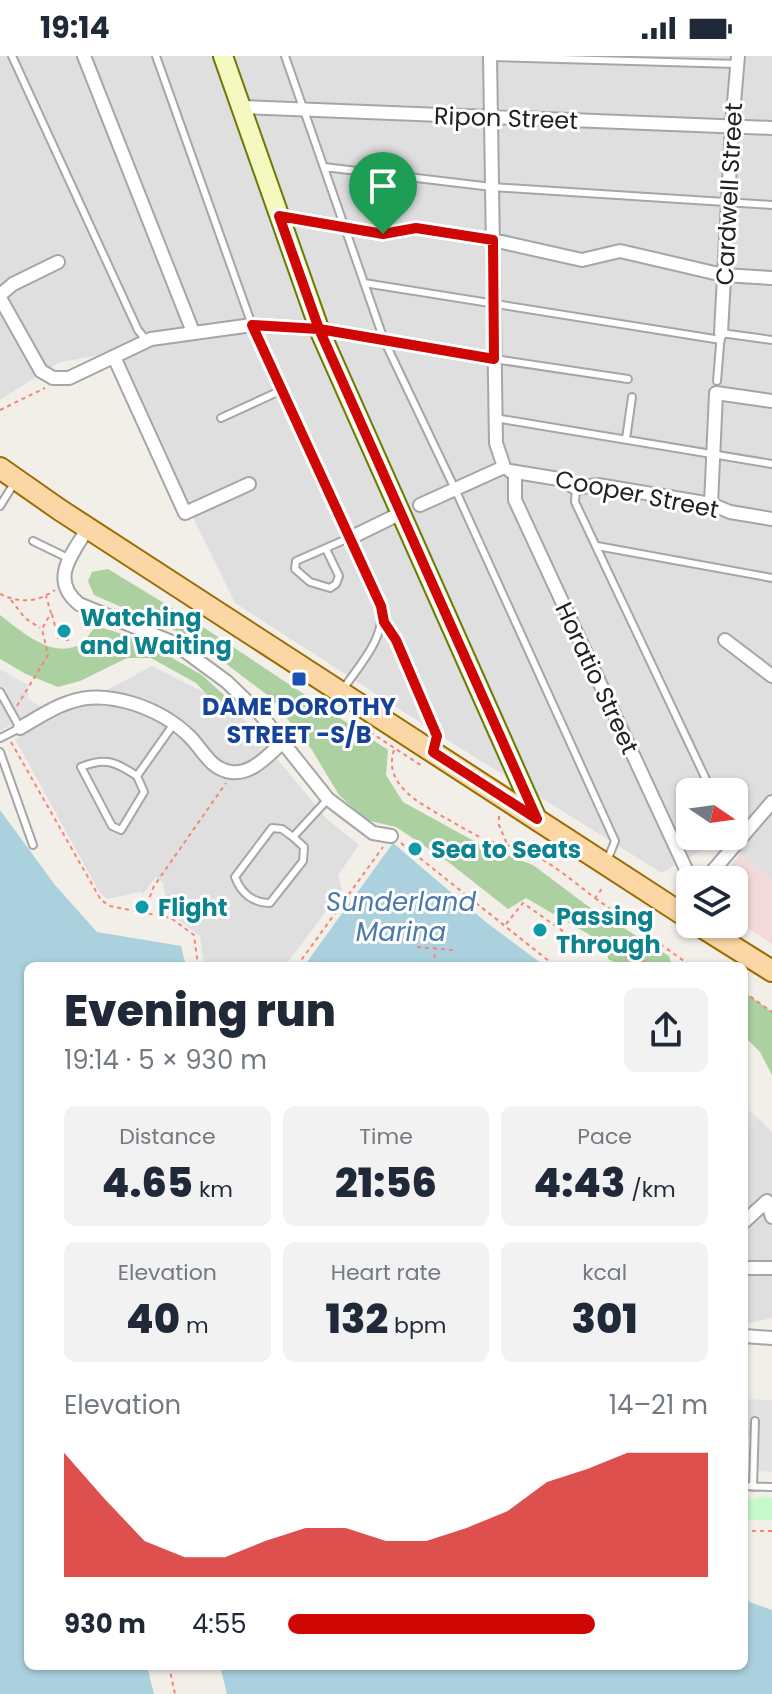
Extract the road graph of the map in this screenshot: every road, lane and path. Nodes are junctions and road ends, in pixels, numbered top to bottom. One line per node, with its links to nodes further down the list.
1 (12, 56): 32 (lane)
2 (84, 56): 28 (street)
3 (156, 56): 26 (lane)
4 (223, 56): 8 (street)
5 (285, 56): 9 (lane)
6 (490, 56): 7 (lane); 10 (street, Horatio Street)
7 (738, 60): 11 (street, Cardwell Street)
8 (241, 107): 9 (street, Ripon Street); 17 (street)
9 (303, 110): 10 (street, Ripon Street); 13 (lane)
10 (491, 117): 11 (street, Ripon Street); 14 (street, Horatio Street)
11 (732, 126): 12 (street, Ripon Street); 15 (street, Cardwell Street)
12 (772, 128)
13 (324, 167): 14 (lane); 18 (lane)
14 (492, 187): 15 (lane); 19 (street, Horatio Street)
15 (727, 202): 16 (lane); 21 (street, Cardwell Street)
16 (772, 205)
17 (279, 216): 18 (street); 27 (street)
18 (344, 228): 19 (street); 23 (lane)
19 (493, 240): 21 (street); 25 (street, Horatio Street)
20 (58, 262): 24 (street)
21 (723, 275): 22 (street); 29 (street, Cardwell Street)
22 (772, 278)
23 (364, 283): 25 (lane); 30 (lane)
24 (0, 296): 35 (street)
25 (493, 303): 29 (lane); 34 (street, Horatio Street)
26 (252, 325): 27 (street); 28 (street); 38 (lane)
27 (319, 329): 30 (street); 55 (street)
28 (193, 332): 32 (street)
29 (721, 336): 31 (lane); 37 (lane)
30 (384, 340): 34 (street); 51 (lane)
31 (772, 340)
32 (147, 341): 33 (street)
33 (114, 357): 35 (street); 49 (street)
34 (494, 359): 36 (lane); 43 (street, Horatio Street)
35 (53, 378): 41 (path)
36 (628, 379)
37 (717, 381)
38 (282, 390): 42 (lane); 58 (lane)
39 (632, 397): 44 (lane)
40 (772, 401): 45 (street)
41 (0, 410)
42 (221, 418)
43 (495, 418): 44 (lane); 47 (street, Horatio Street)
44 (626, 439): 45 (lane)
45 (713, 454): 46 (lane); 52 (street)
46 (772, 464)
47 (509, 470): 50 (street, Cooper Street); 51 (street); 96 (street, Horatio Street)
48 (8, 474): 54 (lane); 57 (main road)
49 (249, 484)
50 (576, 488): 52 (street, Cooper Street); 60 (lane)
51 (455, 489): 53 (street); 97 (lane)
52 (711, 504): 56 (street, Cooper Street)
53 (420, 505)
54 (0, 506)
55 (401, 513): 58 (street); 90 (street)
56 (772, 519)
57 (88, 528): 62 (street); 75 (main road)
58 (350, 538): 61 (lane); 69 (lane)
59 (33, 541): 62 (lane)
60 (597, 546): 63 (lane); 86 (lane)
61 (326, 549): 61 (lane)
62 (70, 559): 64 (street)
63 (772, 578)
64 (63, 585): 66 (path); 80 (street)
65 (0, 594): 67 (path)
66 (46, 596): 67 (path); 68 (path)
67 (11, 599): 70 (path)
68 (51, 613): 70 (path); 71 (path)
69 (384, 622): 75 (lane); 83 (lane)
70 (42, 629): 76 (path)
71 (71, 635)
72 (725, 640): 73 (street)
73 (772, 676)
74 (0, 692): 76 (lane)
75 (341, 693): 83 (main road)
76 (13, 714): 78 (lane)
77 (173, 725): 78 (street); 84 (street); 85 (lane)
78 (15, 731): 79 (lane); 100 (path)
79 (0, 738)
80 (283, 742): 84 (street); 87 (street)
81 (394, 749): 95 (path)
82 (0, 752): 94 (lane)
83 (433, 752): 90 (main road)
84 (233, 772): 100 (path)
85 (137, 776): 85 (lane)
86 (705, 778)
87 (328, 799): 92 (street); 93 (lane)
88 (772, 802): 91 (street)
89 (499, 815): 95 (path)
90 (537, 819): 97 (main road)
91 (748, 826)
92 (391, 836): 101 (path); 107 (path)
93 (293, 837): 93 (lane)
94 (33, 845)
95 (508, 845): 98 (path)
96 (685, 866)
97 (606, 873): 98 (path); 99 (main road)
98 (595, 898): 111 (path)
99 (676, 904)
100 (144, 913): 106 (path)
101 (504, 925): 109 (path); 110 (path)
102 (719, 938): 112 (main road)
103 (417, 947): 104 (path)
104 (435, 949): 105 (path); 108 (path)
105 (453, 950)
106 (197, 962)
107 (300, 962)
108 (434, 962)
109 (550, 962)
110 (647, 962)
111 (685, 962)
112 (772, 971)
113 (748, 995): 114 (path)
114 (772, 1012)
115 (772, 1217): 116 (street)
116 (748, 1218)
117 (748, 1268): 118 (street)
118 (772, 1268)
119 (748, 1336): 120 (street)
120 (772, 1338)
121 (755, 1421): 123 (lane)
122 (748, 1486): 123 (lane)
123 (753, 1487): 124 (lane)
124 (772, 1487)
125 (748, 1531): 126 (path)
126 (772, 1531)
127 (170, 1670): 128 (path)
128 (175, 1694)

